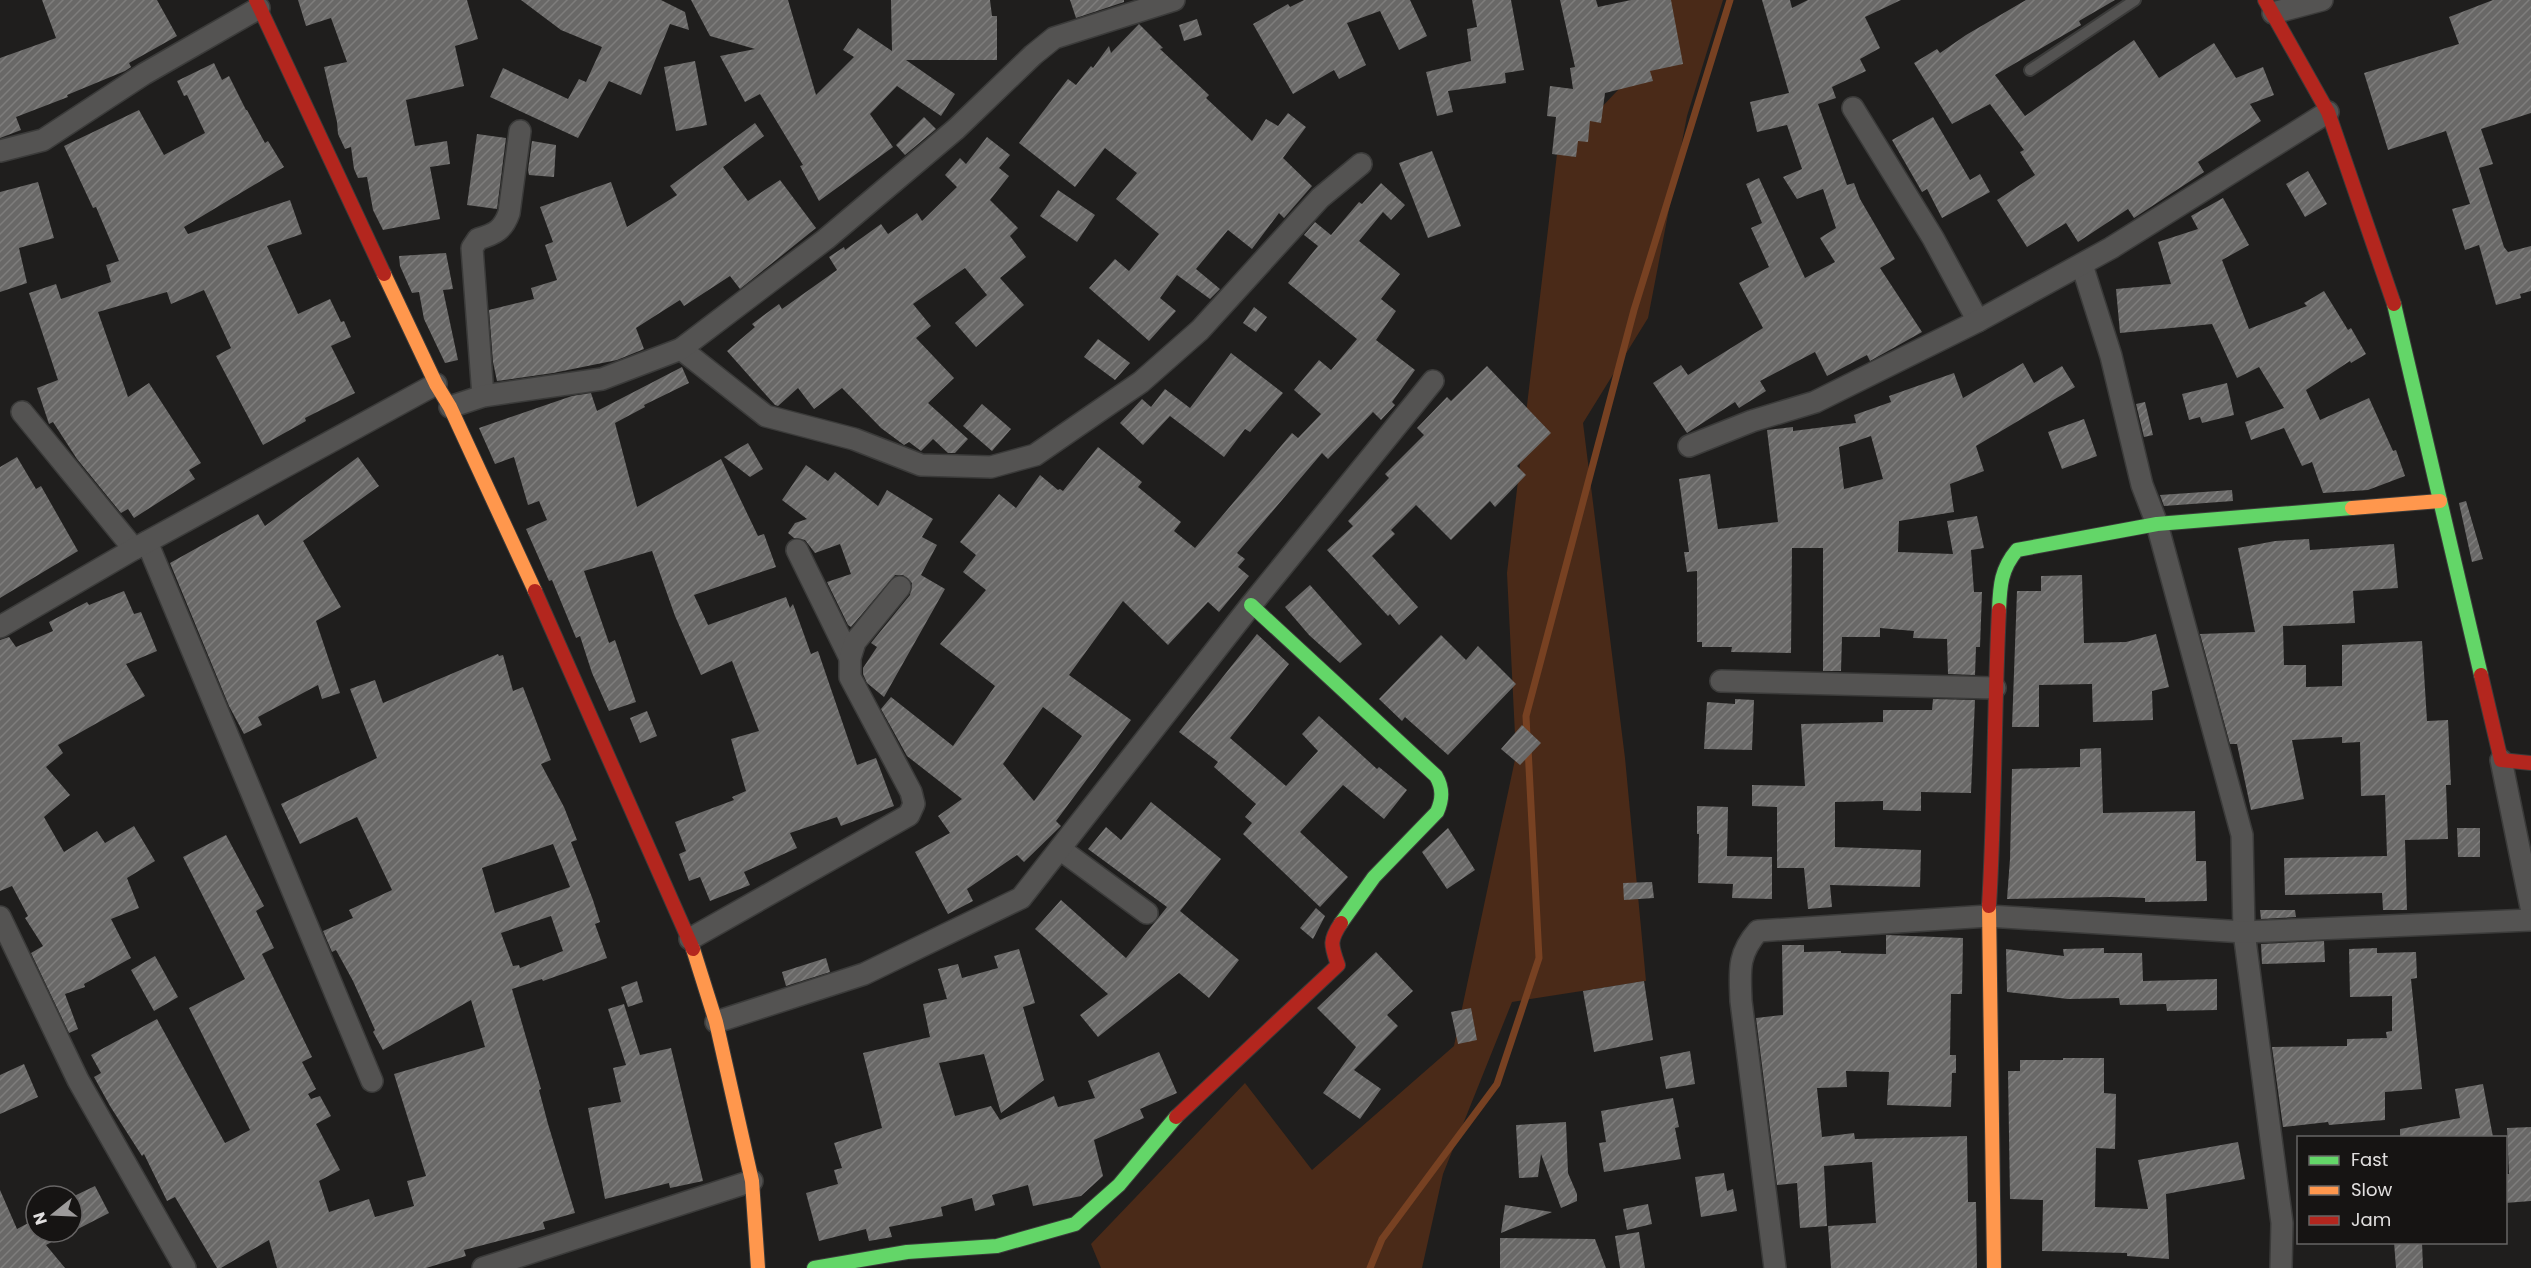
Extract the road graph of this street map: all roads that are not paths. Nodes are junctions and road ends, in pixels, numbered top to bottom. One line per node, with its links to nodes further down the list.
1 (1174, 0): 14 (street)
2 (2135, 0): 6 (lane)
3 (2322, 0): 5 (street)
4 (258, 4): 10 (street); 16 (street)
5 (2269, 6): 8 (street)
6 (2030, 70)
7 (1853, 108): 13 (street)
8 (2328, 112): 12 (street); 21 (street)
9 (520, 131): 17 (street)
10 (0, 151)
11 (1361, 164): 14 (street)
12 (2082, 265): 13 (street); 22 (street)
13 (1978, 321): 20 (street)
14 (681, 349): 17 (street)
15 (1433, 381): 26 (street)
16 (436, 384): 18 (street); 23 (street)
17 (483, 396): 18 (street)
18 (450, 407): 40 (street)
19 (22, 412): 23 (street)
20 (1689, 446)
21 (2440, 501): 22 (street); 31 (street)
22 (2157, 524): 30 (street); 39 (street)
23 (140, 545): 27 (street); 42 (street)
24 (796, 550): 28 (street)
25 (900, 587): 28 (street)
26 (1251, 605): 33 (street); 48 (street)
27 (0, 627)
28 (850, 658): 40 (street)
29 (1721, 681): 30 (street)
30 (1995, 688): 36 (street)
31 (2501, 760): 32 (street); 34 (street)
32 (2531, 763)
33 (1060, 849): 35 (street); 41 (street)
34 (2531, 907)
35 (1147, 913)
36 (1988, 915): 39 (street); 49 (street); 50 (street)
37 (0, 917): 45 (street)
38 (2531, 920): 39 (street)
39 (2244, 932): 51 (street)
40 (690, 939): 41 (street)
41 (716, 1022): 43 (street)
42 (372, 1081)
43 (752, 1181): 44 (street); 47 (street)
44 (537, 1260): 46 (street)
45 (185, 1268)
46 (483, 1268)
47 (758, 1268)
48 (814, 1268)
49 (1775, 1268)
50 (1994, 1268)
51 (2281, 1268)

